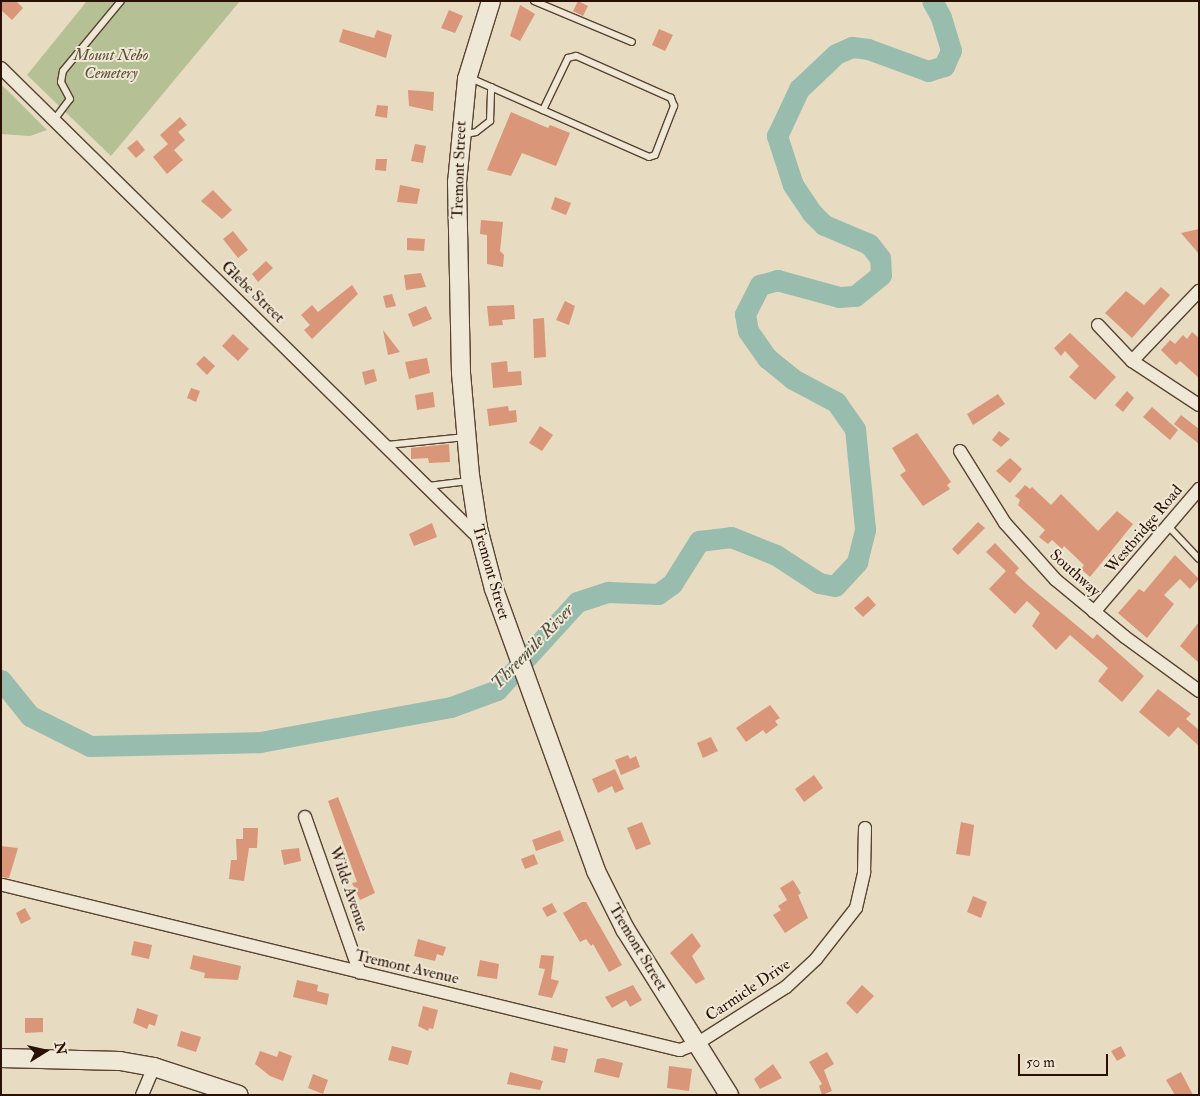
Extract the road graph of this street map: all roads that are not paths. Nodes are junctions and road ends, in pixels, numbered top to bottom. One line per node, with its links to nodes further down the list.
1 (121, 1): 9 (lane)
2 (491, 1): 6 (main road, Tremont Street)
3 (534, 1): 4 (lane)
4 (632, 42)
5 (1, 68): 9 (street, Glebe Street)
6 (467, 77): 7 (lane); 10 (main road, Tremont Street)
7 (491, 87): 8 (lane); 10 (lane)
8 (543, 110): 8 (lane)
9 (54, 120): 16 (street, Glebe Street)
10 (459, 136): 15 (main road, Tremont Street)
11 (1199, 291): 13 (street)
12 (1098, 326): 13 (street)
13 (1132, 362): 14 (street)
14 (1199, 405)
15 (466, 437): 16 (lane); 18 (main road, Tremont Street)
16 (387, 445): 19 (street, Glebe Street)
17 (960, 451): 24 (street, Southway)
18 (470, 481): 19 (lane); 22 (main road, Tremont Street)
19 (428, 486): 22 (street, Glebe Street)
20 (1199, 489): 21 (street, Westbridge Road)
21 (1168, 526): 23 (lane); 24 (street, Westbridge Road)
22 (481, 540): 30 (main road, Tremont Street)
23 (1199, 559)
24 (1094, 612): 25 (street, Southway)
25 (1199, 690)
26 (306, 817): 29 (street, Wilde Avenue)
27 (865, 828): 30 (street, Carmicle Drive)
28 (3, 885): 29 (street, Tremont Avenue)
29 (360, 972): 30 (street, Tremont Avenue)
30 (698, 1043): 35 (main road, Tremont Street)
31 (1, 1058): 32 (main road)
32 (154, 1067): 33 (street); 34 (main road)
33 (142, 1095)
34 (239, 1095)
35 (729, 1095)

